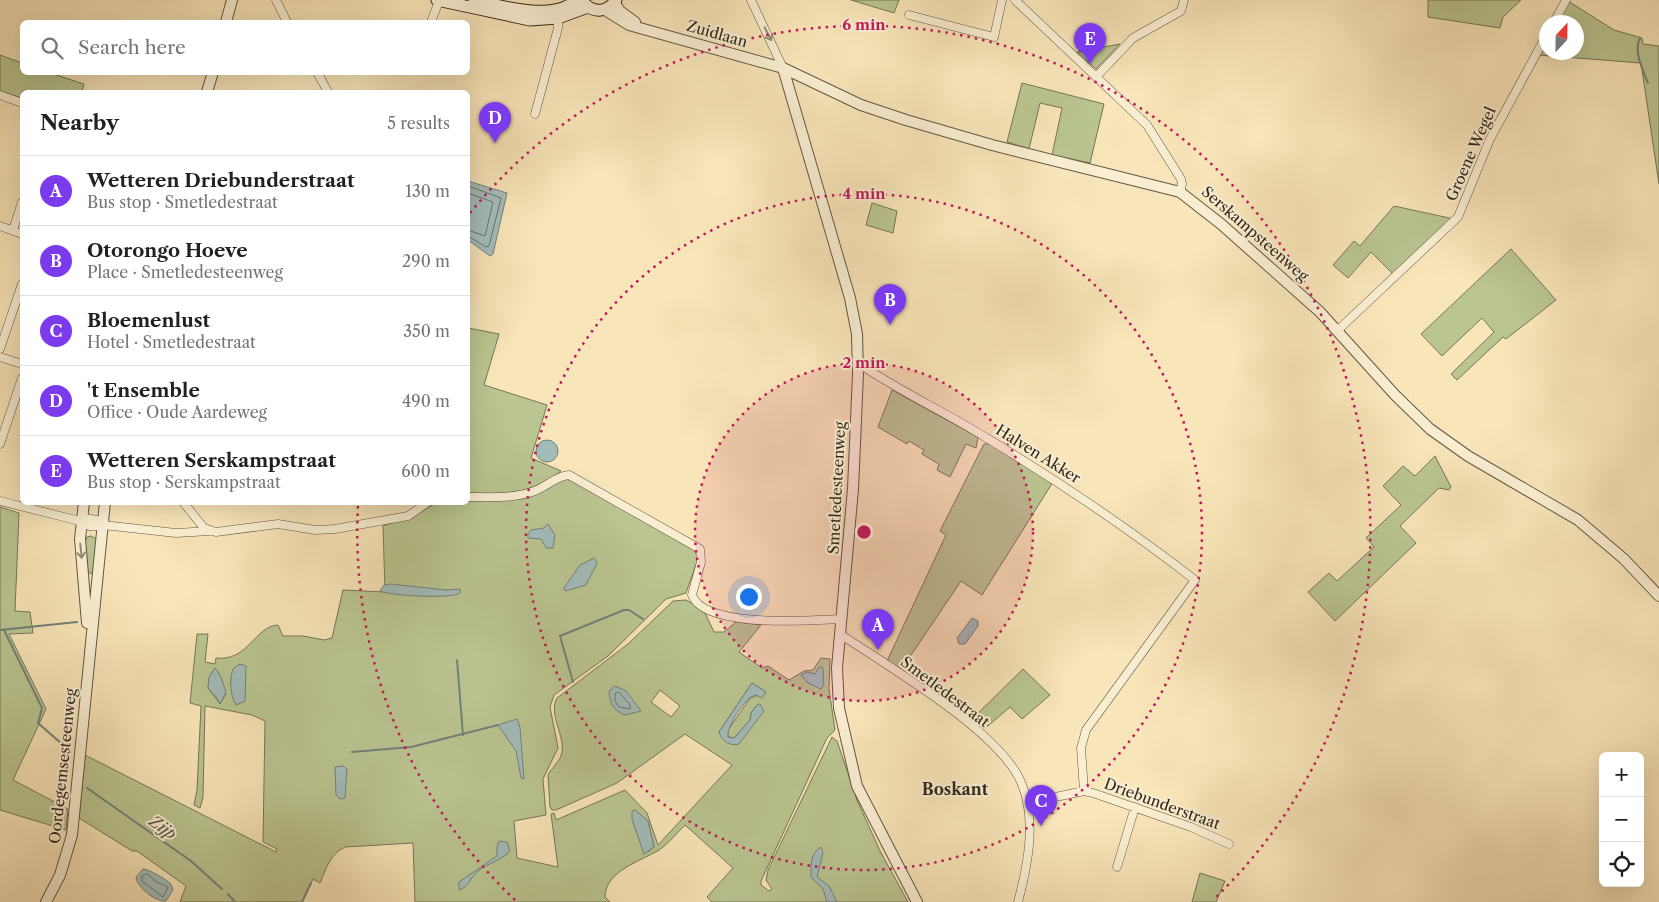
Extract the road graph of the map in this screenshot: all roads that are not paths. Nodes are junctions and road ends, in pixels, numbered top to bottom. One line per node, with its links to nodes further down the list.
1 (232, 0): 17 (street)
2 (276, 0): 18 (street)
3 (438, 0): 16 (main road); 19 (street)
4 (474, 0): 5 (main road)
5 (576, 0)
6 (751, 0): 22 (street, one-way to 22)
7 (1002, 0): 14 (street)
8 (1015, 0): 25 (street)
9 (1184, 0): 25 (street)
10 (1566, 0): 15 (street)
11 (615, 1): 13 (main road); 20 (street, Zuidlaan)
12 (585, 3): 13 (main road); 16 (main road)
13 (605, 10): 20 (street, Zuidlaan)
14 (909, 15)
15 (1558, 15)
16 (558, 18): 30 (street)
17 (227, 20)
18 (287, 20)
19 (432, 20)
20 (642, 27): 22 (street, Zuidlaan)
21 (1539, 49): 37 (street, Groene Wegel)
22 (783, 68): 31 (street, Serskampsteenweg); 41 (street, Smetledesteenweg)
23 (212, 75): 26 (street)
24 (319, 75): 27 (street)
25 (1096, 77): 31 (street)
26 (208, 90)
27 (327, 90)
28 (0, 95): 29 (street)
29 (20, 102)
30 (535, 114)
31 (1180, 192): 37 (street, Serskampsteenweg)
32 (20, 208): 34 (street)
33 (0, 226): 34 (street)
34 (13, 230): 35 (street)
35 (20, 233)
36 (20, 290): 38 (street)
37 (1338, 330): 53 (street, Serskampsteenweg)
38 (0, 349)
39 (0, 357): 40 (street)
40 (20, 363)
41 (858, 363): 54 (street, Smetledesteenweg); 57 (street, Halven Akker)
42 (20, 384): 43 (street)
43 (0, 444)
44 (470, 497): 54 (street)
45 (0, 501): 50 (street)
46 (83, 505): 50 (street, Oordegemsesteenweg)
47 (105, 505): 51 (street, Oordegemsesteenweg)
48 (185, 505): 52 (street)
49 (424, 505): 52 (street)
50 (80, 521): 51 (street); 56 (street, Oordegemsesteenweg, one-way to 56)
51 (103, 525): 52 (street); 56 (street, Oordegemsesteenweg)
52 (210, 531)
53 (1659, 596)
54 (842, 619): 55 (street, Smetledesteenweg)
55 (840, 634): 58 (street, Smetledestraat); 63 (street, Smetledesteenweg)
56 (89, 658): 62 (street, Oordegemsesteenweg)
57 (1084, 792): 58 (street, Driebunderstraat); 59 (street, Driebunderstraat)
58 (1027, 803): 64 (street, Smetledestraat)
59 (1135, 807): 60 (street, Driebunderstraat); 61 (street)
60 (1229, 844)
61 (1117, 867)
62 (46, 902)
63 (916, 902)
64 (1018, 902)

